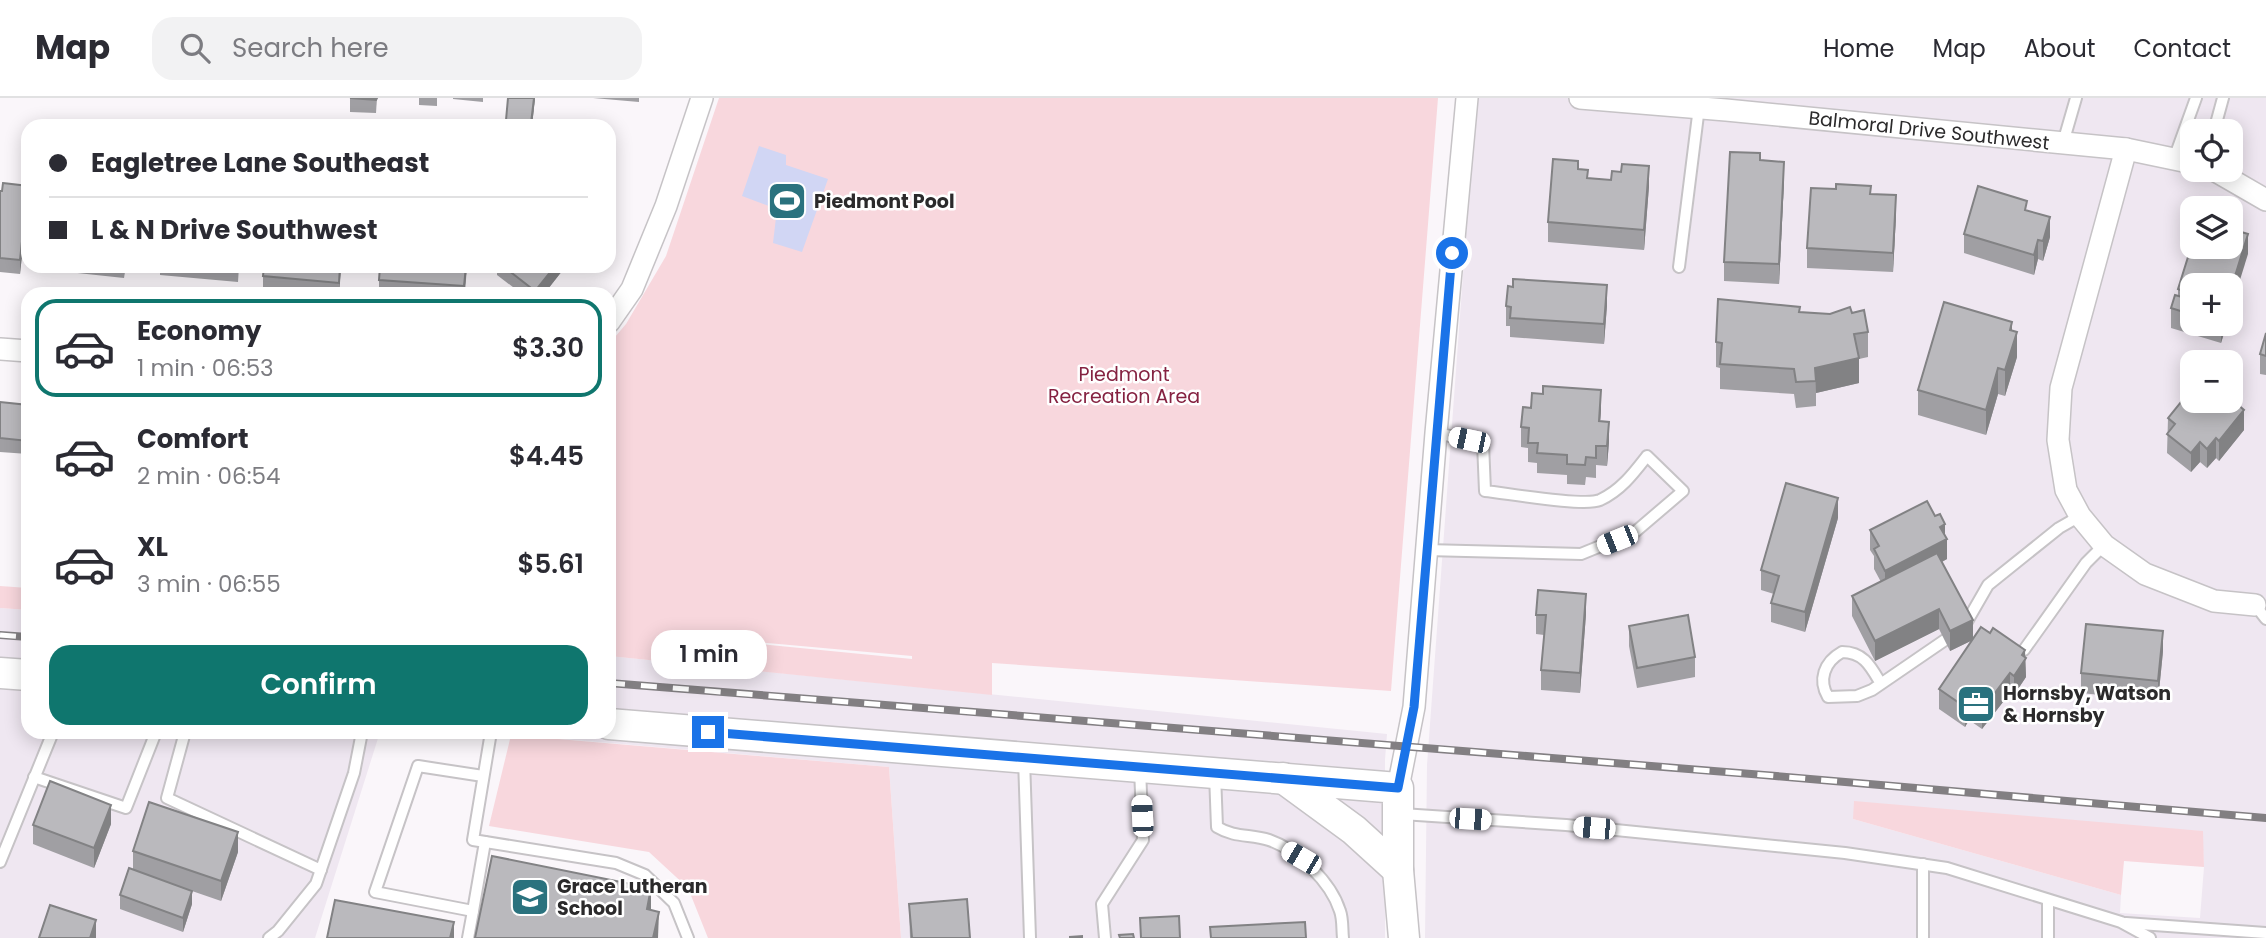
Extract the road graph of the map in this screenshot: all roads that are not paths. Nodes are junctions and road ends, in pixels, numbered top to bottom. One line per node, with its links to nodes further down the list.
1 (702, 98): 17 (street)
2 (1467, 98): 20 (street)
3 (1580, 98): 8 (street, Balmoral Drive Southwest)
4 (2076, 98): 11 (lane)
5 (2196, 98): 9 (lane)
6 (2223, 98): 10 (lane)
7 (1725, 104): 8 (street, Balmoral Drive Southwest); 11 (street, Balmoral Drive Southwest)
8 (1699, 107): 16 (lane)
9 (2192, 119)
10 (2217, 119)
11 (2063, 143): 12 (street, Balmoral Drive Southwest)
12 (2126, 149): 13 (street, Balmoral Drive Southwest); 21 (street)
13 (2180, 160)
14 (2235, 182): 15 (street)
15 (2266, 200)
16 (1679, 267)
17 (616, 312)
18 (0, 349): 19 (street)
19 (21, 350)
20 (1436, 433): 23 (street); 23 (lane)
21 (2080, 516): 22 (street); 25 (lane)
22 (2104, 545): 24 (street); 27 (lane)
23 (1426, 550): 43 (street)
24 (2261, 612)
25 (1965, 625)
26 (1945, 640): 30 (lane)
27 (2024, 650)
28 (0, 673): 29 (street)
29 (21, 674)
30 (1881, 684): 30 (lane)
31 (616, 725): 37 (street)
32 (50, 739): 41 (lane)
33 (153, 739): 41 (lane)
34 (183, 739): 47 (lane)
35 (361, 739): 47 (lane)
36 (490, 739): 40 (lane)
37 (1024, 757): 38 (street); 56 (lane)
38 (1140, 766): 39 (street); 57 (lane)
39 (1215, 772): 42 (street); 58 (lane)
40 (483, 776): 44 (lane); 50 (lane)
41 (34, 777): 45 (lane)
42 (1282, 778): 43 (street); 48 (street)
43 (1398, 801): 46 (lane); 48 (street)
44 (485, 842): 50 (lane); 55 (lane)
45 (0, 862)
46 (1923, 864): 49 (lane); 60 (lane)
47 (321, 870): 53 (lane)
48 (1398, 870): 59 (street)
49 (2048, 900): 51 (lane); 61 (lane)
50 (473, 911): 54 (lane)
51 (2121, 922): 52 (lane); 62 (lane)
52 (2266, 933)
53 (269, 938)
54 (468, 938)
55 (688, 938)
56 (1030, 938)
57 (1105, 938)
58 (1343, 938)
59 (1404, 938)
60 (1923, 938)
61 (2049, 938)
62 (2150, 938)

